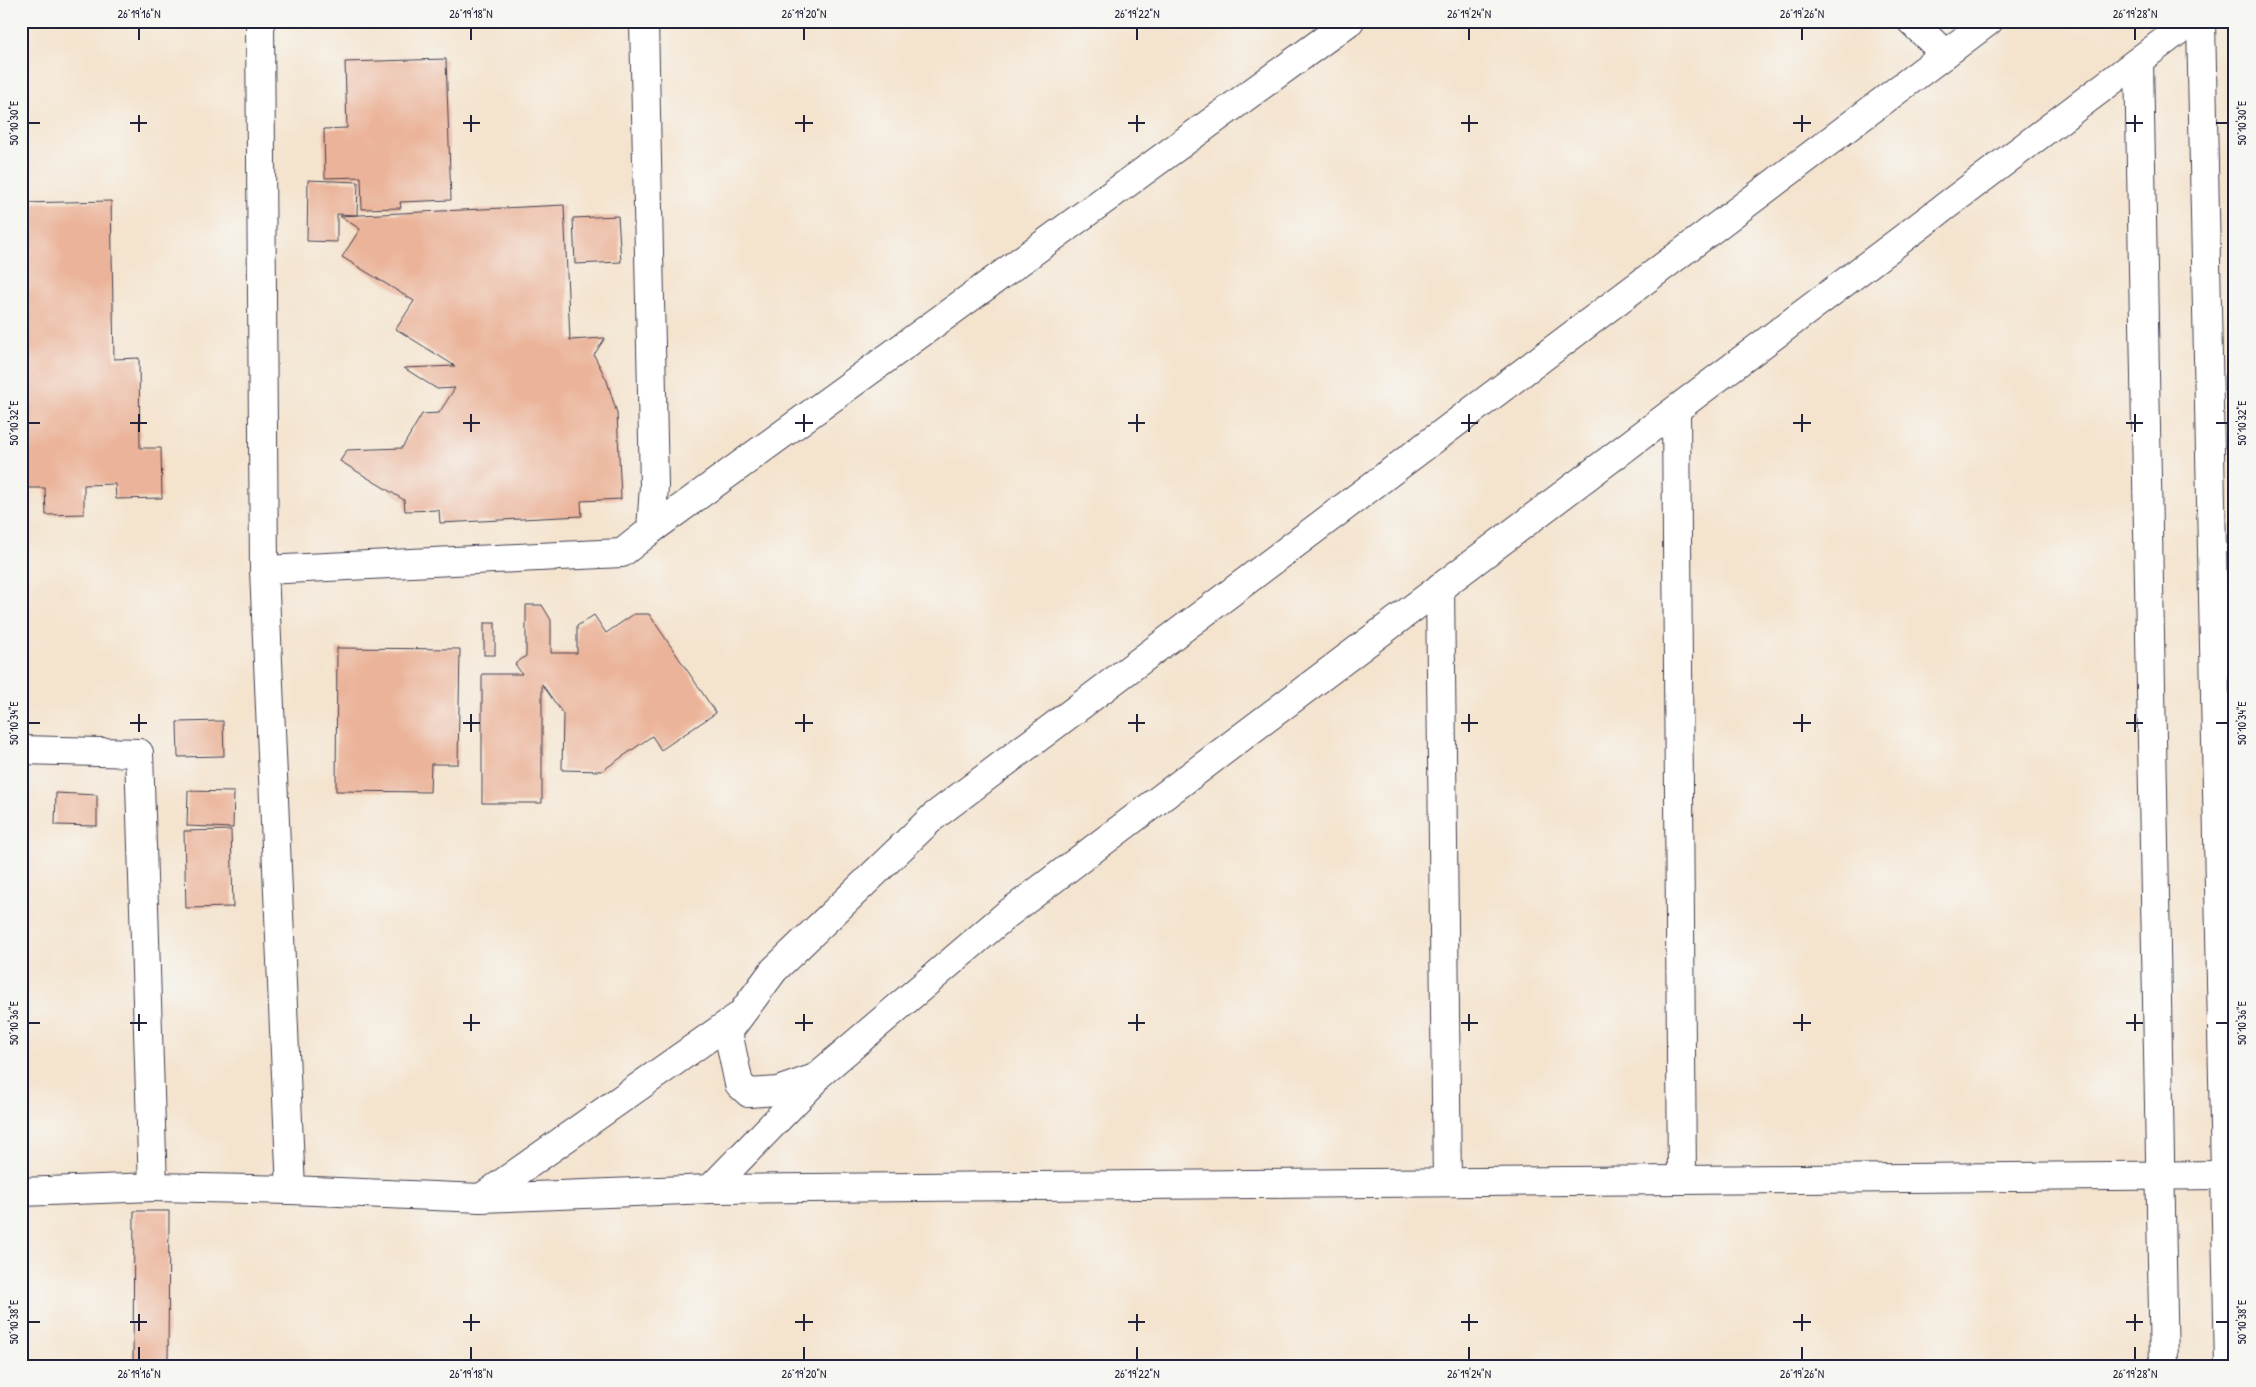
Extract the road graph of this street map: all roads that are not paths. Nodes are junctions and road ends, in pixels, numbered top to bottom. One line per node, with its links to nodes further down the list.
1 (260, 21): 12 (street)
2 (644, 21): 11 (street)
3 (1350, 21): 11 (street)
4 (1911, 21): 8 (street)
5 (1989, 21): 8 (street)
6 (2191, 21): 9 (street)
7 (2201, 21): 17 (street)
8 (1945, 54): 15 (street)
9 (2139, 61): 10 (street); 18 (street)
10 (1676, 410): 13 (street); 19 (street)
11 (651, 530): 12 (street)
12 (264, 570): 23 (street)
13 (1440, 587): 16 (street); 20 (street)
14 (21, 750): 21 (street)
15 (739, 1016): 16 (street); 25 (street)
16 (826, 1069): 22 (street)
17 (2225, 1175): 18 (street); 27 (street)
18 (2160, 1176): 19 (street); 26 (street)
19 (1682, 1180): 20 (street)
20 (1447, 1182): 22 (street)
21 (153, 1187): 23 (street); 24 (street)
22 (710, 1189): 25 (street)
23 (291, 1190): 25 (street)
24 (21, 1192)
25 (481, 1198)
26 (2164, 1366)
27 (2229, 1366)

